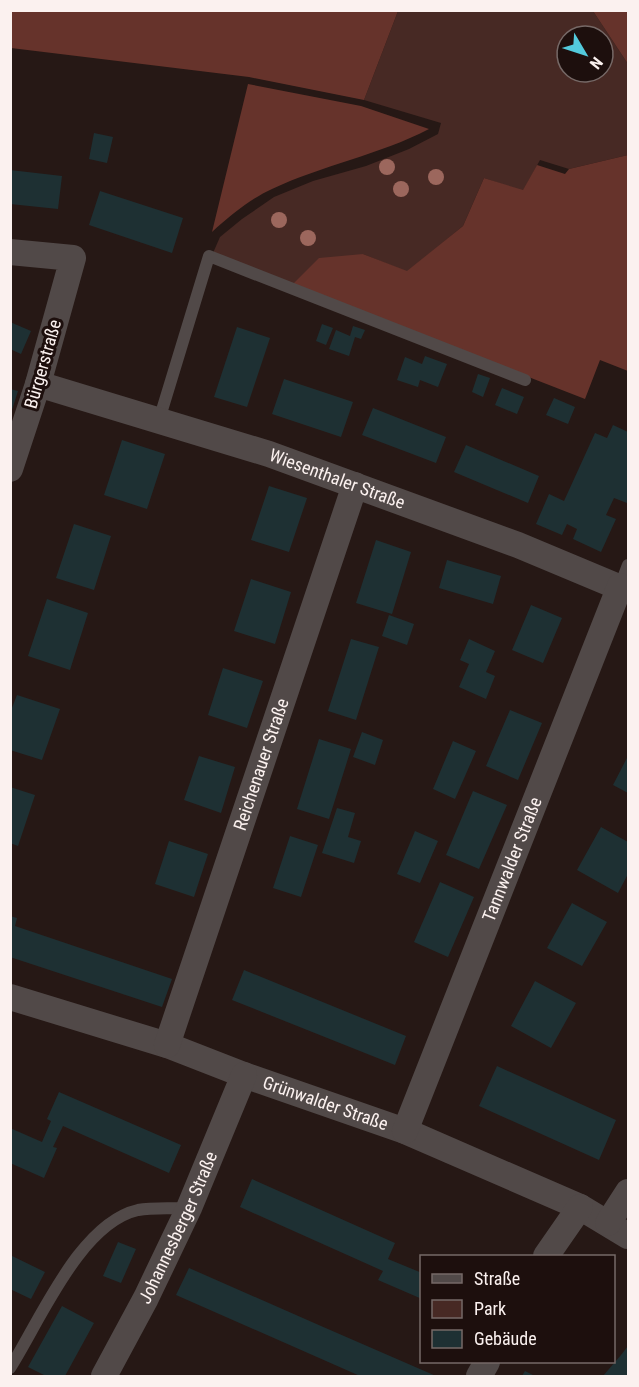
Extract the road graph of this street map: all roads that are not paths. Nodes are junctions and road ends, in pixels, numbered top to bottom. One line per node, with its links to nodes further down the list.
1 (10, 252): 3 (street, Bürgerstraße)
2 (525, 380): 4 (lane)
3 (38, 384): 4 (street, Wiesenthaler Straße); 5 (street, Bürgerstraße)
4 (159, 420): 6 (street, Wiesenthaler Straße)
5 (10, 470)
6 (355, 484): 7 (street, Wiesenthaler Straße); 9 (street, Reichenauer Straße)
7 (626, 581): 11 (street, Tannwalder Straße)
8 (10, 997): 9 (street, Grünwalder Straße)
9 (167, 1045): 10 (street, Grünwalder Straße)
10 (244, 1075): 11 (street, Grünwalder Straße); 14 (street, Johannesberger Straße)
11 (405, 1131): 13 (street, Grünwalder Straße)
12 (628, 1192): 15 (street)
13 (580, 1207): 15 (street, Grünwalder Straße); 16 (street)
14 (189, 1208): 18 (lane); 19 (street, Johannesberger Straße)
15 (618, 1229)
16 (547, 1255)
17 (486, 1363): 20 (street)
18 (10, 1368)
19 (104, 1377)
20 (479, 1377)

